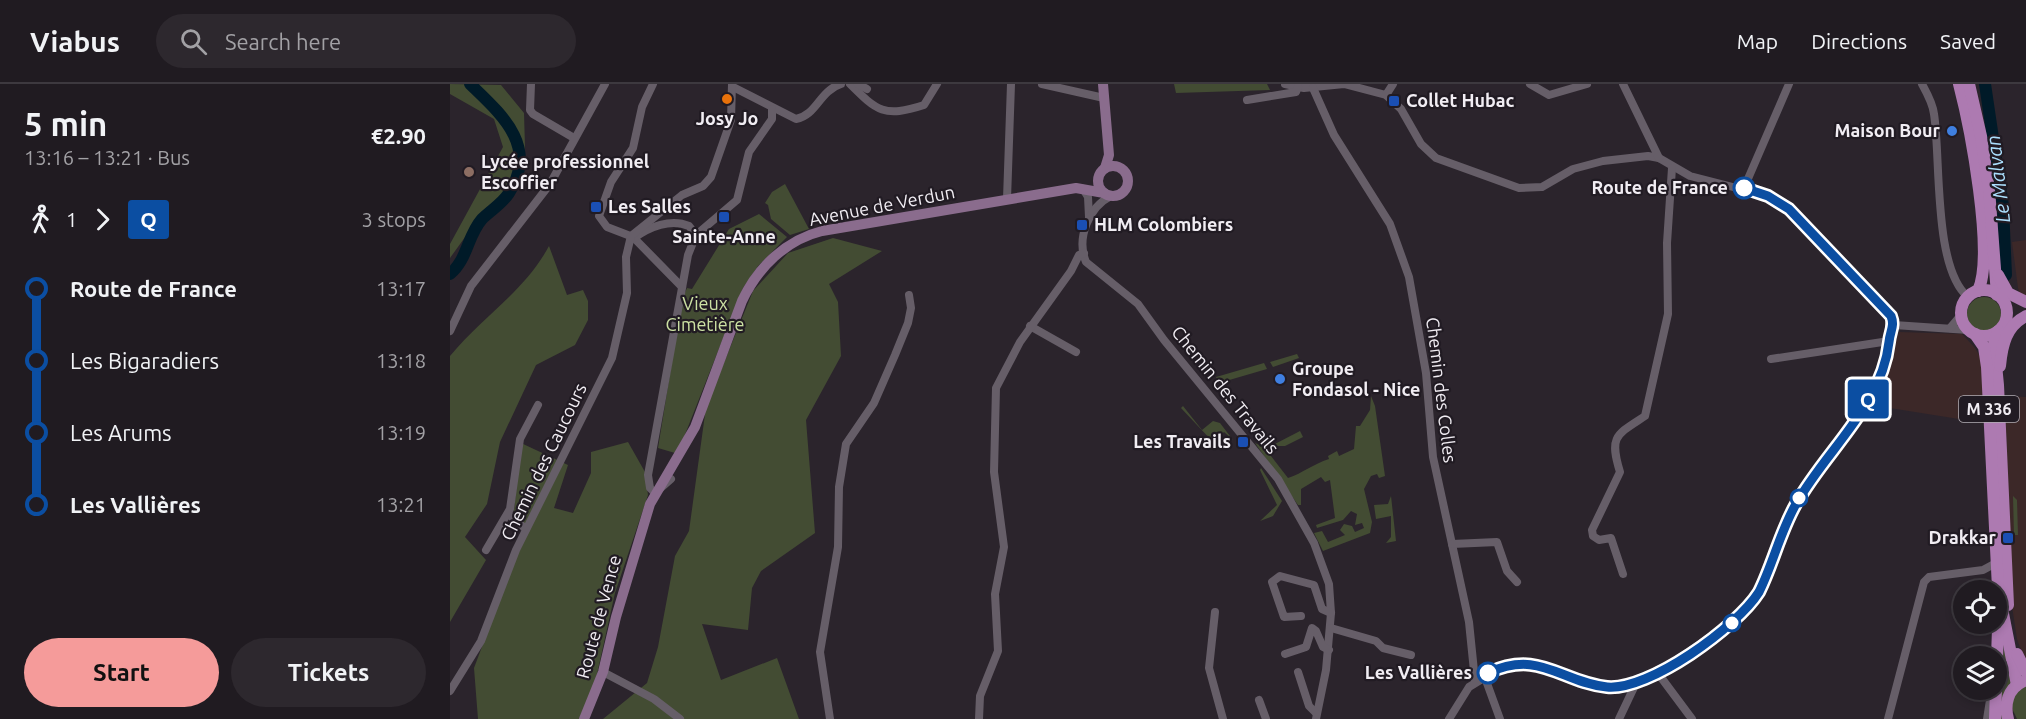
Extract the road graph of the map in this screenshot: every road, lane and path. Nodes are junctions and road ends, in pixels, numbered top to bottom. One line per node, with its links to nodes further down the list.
1 (531, 84): 31 (street)
2 (605, 84): 31 (street)
3 (653, 84): 42 (street)
4 (841, 84): 30 (street)
5 (850, 84): 7 (street)
6 (858, 84): 22 (street)
7 (937, 84)
8 (1011, 84): 39 (street)
9 (1042, 84): 27 (street)
10 (1103, 84): 27 (main road)
11 (1285, 84): 23 (street)
12 (1344, 84): 24 (street); 26 (street)
13 (1394, 84): 26 (street)
14 (1530, 84): 15 (street)
15 (1587, 84)
16 (1623, 84): 33 (street)
17 (1789, 84): 38 (street)
18 (1922, 84): 46 (street)
19 (1959, 84): 46 (main road)
20 (1969, 84): 44 (main road)
21 (733, 86): 25 (street); 29 (street)
22 (866, 87)
23 (1298, 87): 24 (street); 28 (street)
24 (1313, 88): 69 (street, Chemin des Colles)
25 (744, 95): 29 (street); 30 (street)
26 (1386, 95): 33 (street)
27 (1104, 98): 32 (main road)
28 (1247, 100)
29 (734, 102): 42 (street)
30 (772, 109): 41 (street)
31 (574, 138): 56 (street)
32 (1108, 141): 34 (main road); 36 (main road)
33 (1659, 158): 35 (street)
34 (1119, 167): 36 (main road); 36 (main road)
35 (1672, 168): 38 (street); 72 (street)
36 (1103, 185): 37 (main road, Avenue de Verdun); 40 (street)
37 (1079, 188): 39 (main road, Avenue de Verdun); 40 (street)
38 (1744, 188): 52 (street)
39 (1007, 200): 63 (main road, Avenue de Verdun)
40 (1089, 217): 43 (street)
41 (696, 235): 42 (street); 45 (street)
42 (633, 237): 45 (street); 68 (street, Chemin des Caucours)
43 (1085, 257): 53 (street); 76 (street, Chemin des Travails)
44 (1993, 262): 48 (main road); 49 (main road)
45 (682, 287): 65 (street)
46 (1973, 294): 48 (main road); 51 (main road)
47 (909, 295): 98 (street)
48 (2000, 298): 49 (main road); 54 (main road)
49 (2026, 304)
50 (2026, 314): 54 (main road); 61 (main road)
51 (1961, 315): 55 (street); 57 (main road)
52 (1894, 325): 55 (street); 58 (street)
53 (1030, 326): 59 (street); 99 (street)
54 (2002, 327): 57 (main road); 61 (main road, M 336)
55 (1950, 328): 57 (street)
56 (450, 331)
57 (1972, 332): 71 (main road, M 336)
58 (1889, 341): 60 (street); 85 (street)
59 (1076, 352)
60 (1772, 359)
61 (1998, 385): 86 (main road, M 336)
62 (538, 405): 66 (street)
63 (687, 444): 64 (main road, Route de Vence); 65 (main road, Avenue de Verdun)
64 (671, 479): 65 (street, Route de Vence); 67 (main road, Route de Vence)
65 (658, 491): 67 (main road, Avenue de Verdun)
66 (508, 514): 68 (street); 70 (street)
67 (647, 517): 83 (main road, Route de Vence)
68 (526, 529): 91 (street, Chemin des Caucours)
69 (1452, 544): 74 (street); 88 (street, Chemin des Colles)
70 (486, 550)
71 (1996, 563): 73 (main road, M 336); 106 (street)
72 (1623, 574)
73 (1997, 580)
74 (1517, 582)
75 (1215, 612): 100 (street)
76 (1331, 613): 77 (street); 79 (street, Chemin des Travails)
77 (1301, 616)
78 (2007, 625): 90 (main road)
79 (1331, 628): 80 (street, Chemin des Travails); 82 (street)
80 (1329, 650): 81 (street); 95 (street, Chemin des Travails)
81 (1285, 654)
82 (1411, 655)
83 (603, 672): 96 (main road, Route de Vence); 97 (street)
84 (1298, 672): 95 (street, Chemin des Travails)
85 (1657, 672): 89 (street); 105 (street)
86 (2026, 672)
87 (1484, 675): 88 (street); 89 (street); 103 (street)
88 (1475, 681): 102 (street)
89 (1637, 681): 104 (street)
90 (2021, 682): 109 (main road)
91 (450, 691)
92 (1259, 699): 101 (street)
93 (1991, 700): 107 (street)
94 (1994, 700): 108 (main road, M 336)
95 (1316, 716)
96 (584, 719)
97 (680, 719)
98 (830, 719)
99 (979, 719)
100 (1223, 719)
101 (1266, 719)
102 (1449, 719)
103 (1500, 719)
104 (1619, 719)
105 (1692, 719)
106 (1888, 719)
107 (1987, 719)
108 (1995, 719)
109 (2008, 719)

